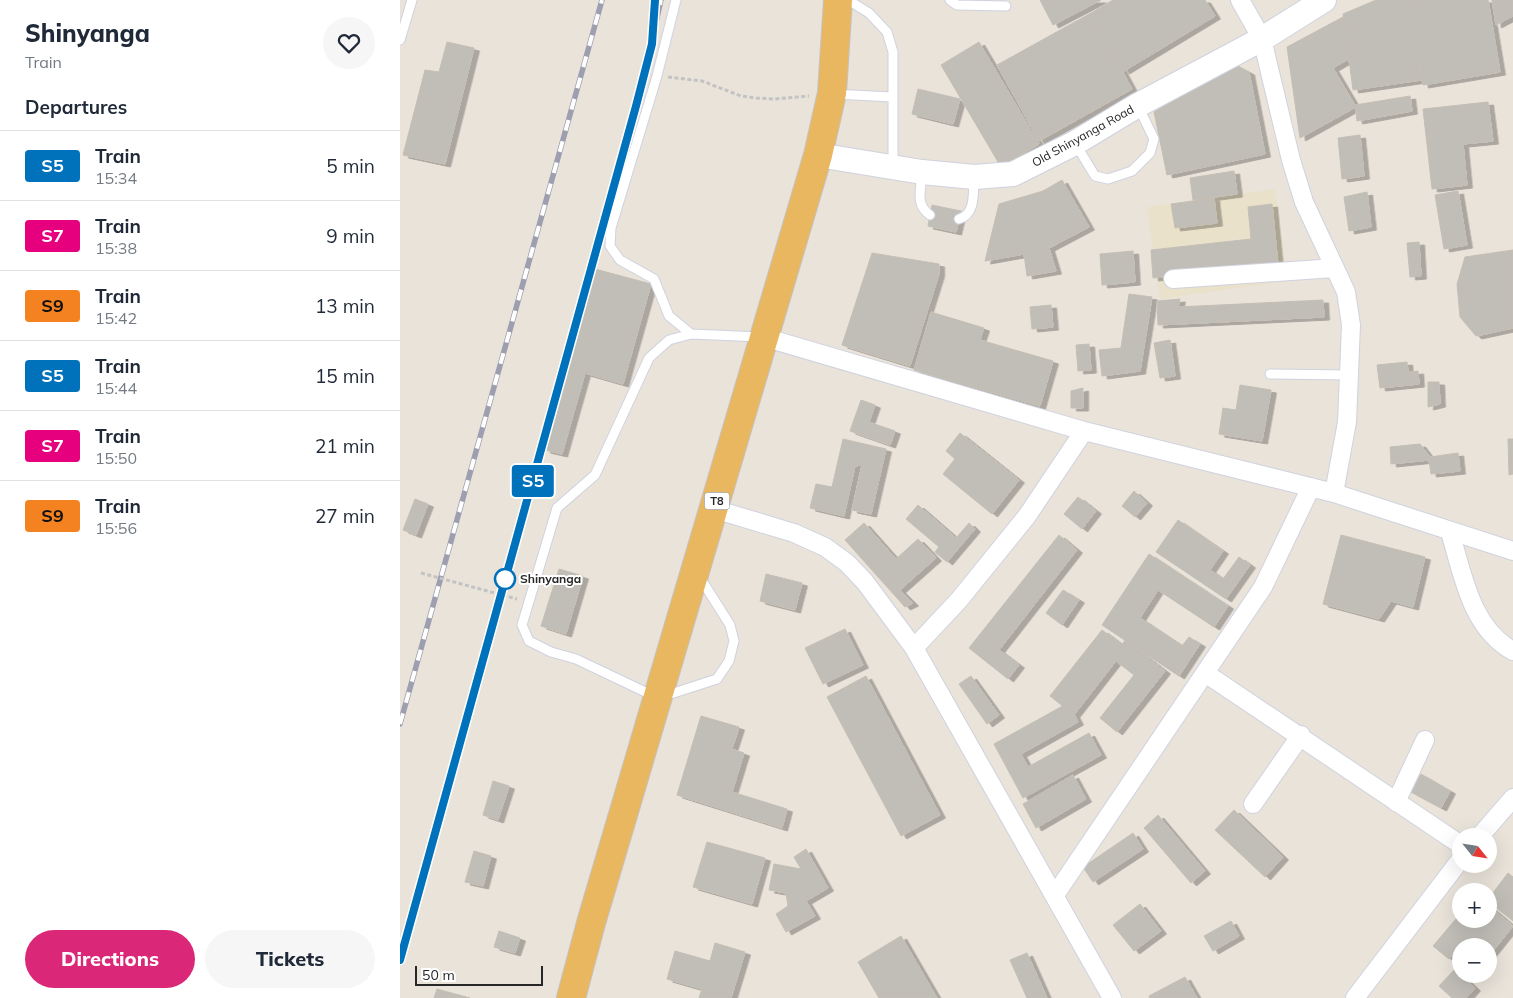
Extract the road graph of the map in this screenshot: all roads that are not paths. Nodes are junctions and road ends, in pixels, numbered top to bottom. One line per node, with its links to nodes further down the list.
1 (412, 0): 10 (lane)
2 (676, 0): 23 (lane)
3 (838, 0): 11 (highway, T8)
4 (848, 0): 12 (lane)
5 (950, 0): 8 (lane)
6 (1240, 0): 9 (street)
7 (1324, 0): 9 (main road, Old Shinyanga Road)
8 (1006, 6)
9 (1262, 39): 13 (main road, Old Shinyanga Road); 21 (street)
10 (400, 40)
11 (832, 93): 12 (lane); 15 (highway, T8)
12 (892, 97): 16 (lane)
13 (1138, 106): 14 (main road, Old Shinyanga Road); 14 (lane)
14 (1075, 143): 18 (main road, Old Shinyanga Road)
15 (818, 155): 16 (main road, Old Shinyanga Road); 24 (highway, T8)
16 (894, 168): 17 (main road, Old Shinyanga Road)
17 (922, 172): 18 (main road, Old Shinyanga Road); 19 (lane)
18 (974, 177): 20 (lane)
19 (930, 215)
20 (959, 219)
21 (1336, 268): 22 (street); 26 (street)
22 (1173, 279)
23 (691, 334): 24 (lane); 37 (lane)
24 (762, 338): 27 (street); 30 (highway, T8)
25 (1270, 374): 26 (lane)
26 (1349, 375): 29 (street)
27 (1084, 431): 28 (street); 34 (street)
28 (1311, 487): 29 (street); 36 (street)
29 (1334, 493): 31 (street)
30 (714, 510): 33 (highway, T8); 34 (street)
31 (1450, 532): 32 (street); 35 (street)
32 (1513, 551)
33 (696, 572): 37 (highway, T8); 37 (lane)
34 (914, 648): 46 (street)
35 (1513, 651)
36 (1205, 673): 38 (street); 46 (street)
37 (658, 698): 47 (highway, T8)
38 (1300, 736): 41 (street); 42 (street)
39 (1425, 740): 41 (street)
40 (1513, 798): 43 (street)
41 (1396, 802): 44 (street)
42 (1253, 804)
43 (1487, 828)
44 (1452, 839)
45 (1452, 871): 49 (street)
46 (1055, 895): 48 (street)
47 (571, 998)
48 (1112, 998)
49 (1355, 998)

